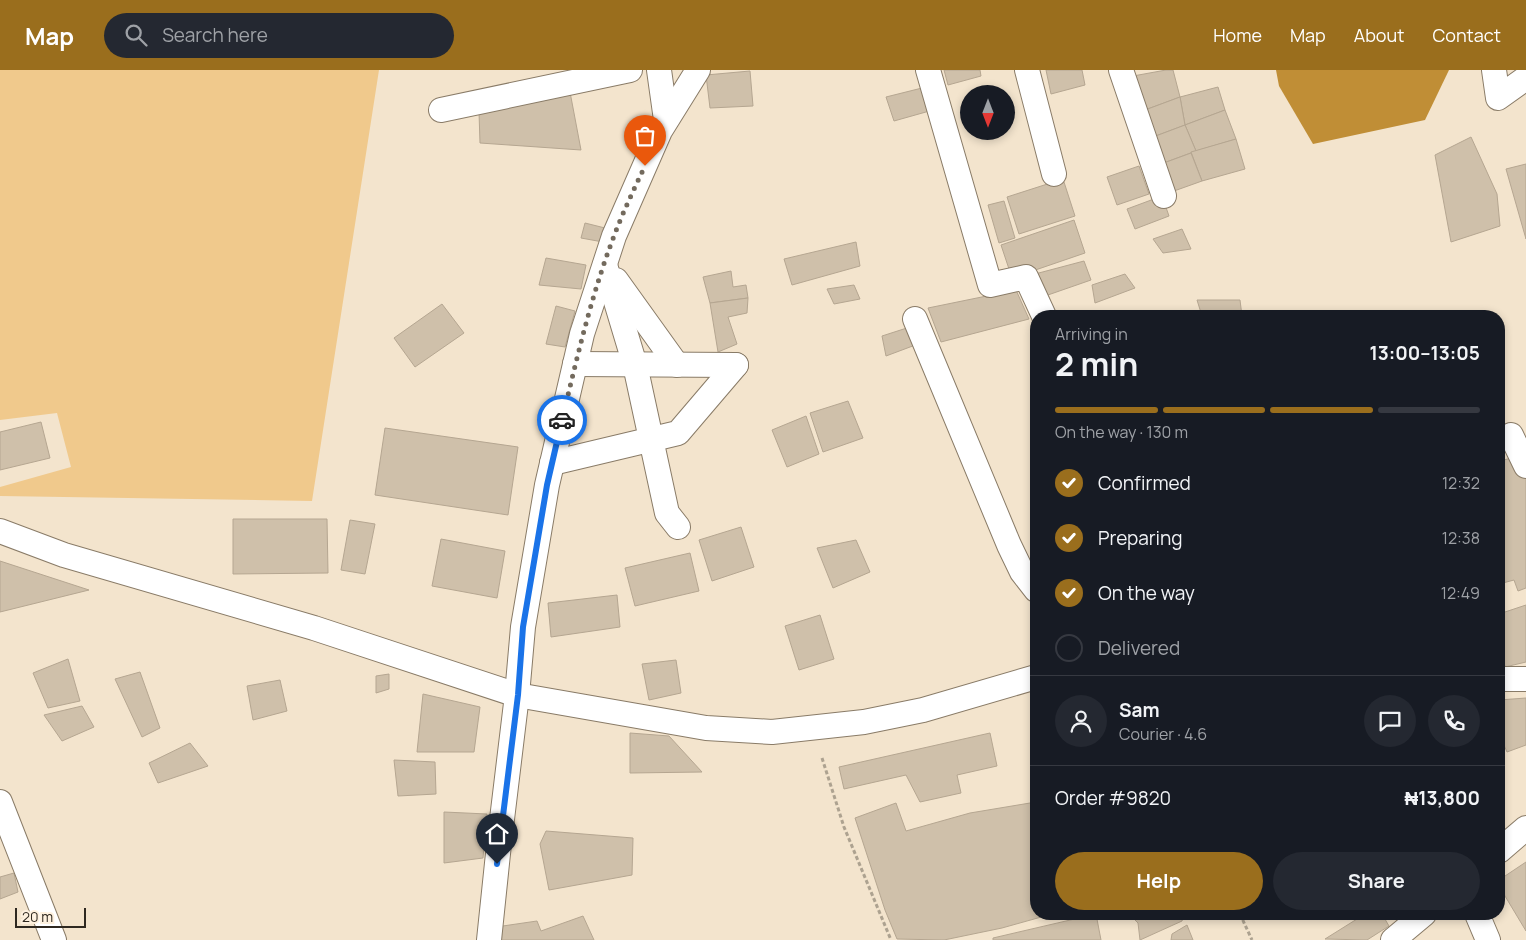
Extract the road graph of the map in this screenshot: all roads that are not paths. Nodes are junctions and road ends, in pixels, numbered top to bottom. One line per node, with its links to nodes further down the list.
1 (630, 70): 9 (street)
2 (659, 70): 10 (street)
3 (698, 70): 10 (street)
4 (928, 70): 14 (street)
5 (1027, 70): 11 (street)
6 (1121, 70): 12 (street)
7 (1494, 70): 8 (street)
8 (1526, 78)
9 (441, 110)
10 (666, 120): 13 (street)
11 (1054, 174)
12 (1164, 196)
13 (604, 265): 16 (street); 17 (street); 18 (street)
14 (1041, 310)
15 (915, 319): 25 (street)
16 (575, 364): 17 (street); 21 (street)
17 (635, 365): 18 (street); 20 (street)
18 (677, 365): 20 (street)
19 (1512, 435): 22 (street)
20 (651, 439): 21 (street); 23 (street)
21 (552, 463): 29 (street)
22 (1526, 466)
23 (678, 527)
24 (0, 531): 29 (street)
25 (1030, 582)
26 (1030, 674): 29 (street)
27 (1505, 679): 28 (street)
28 (1526, 679)
29 (518, 695): 36 (street)
30 (0, 802): 35 (street)
31 (1526, 828): 32 (street)
32 (1505, 846)
33 (1417, 920): 37 (street)
34 (1480, 920): 38 (street)
35 (54, 940)
36 (489, 940)
37 (1393, 940)
38 (1488, 940)

